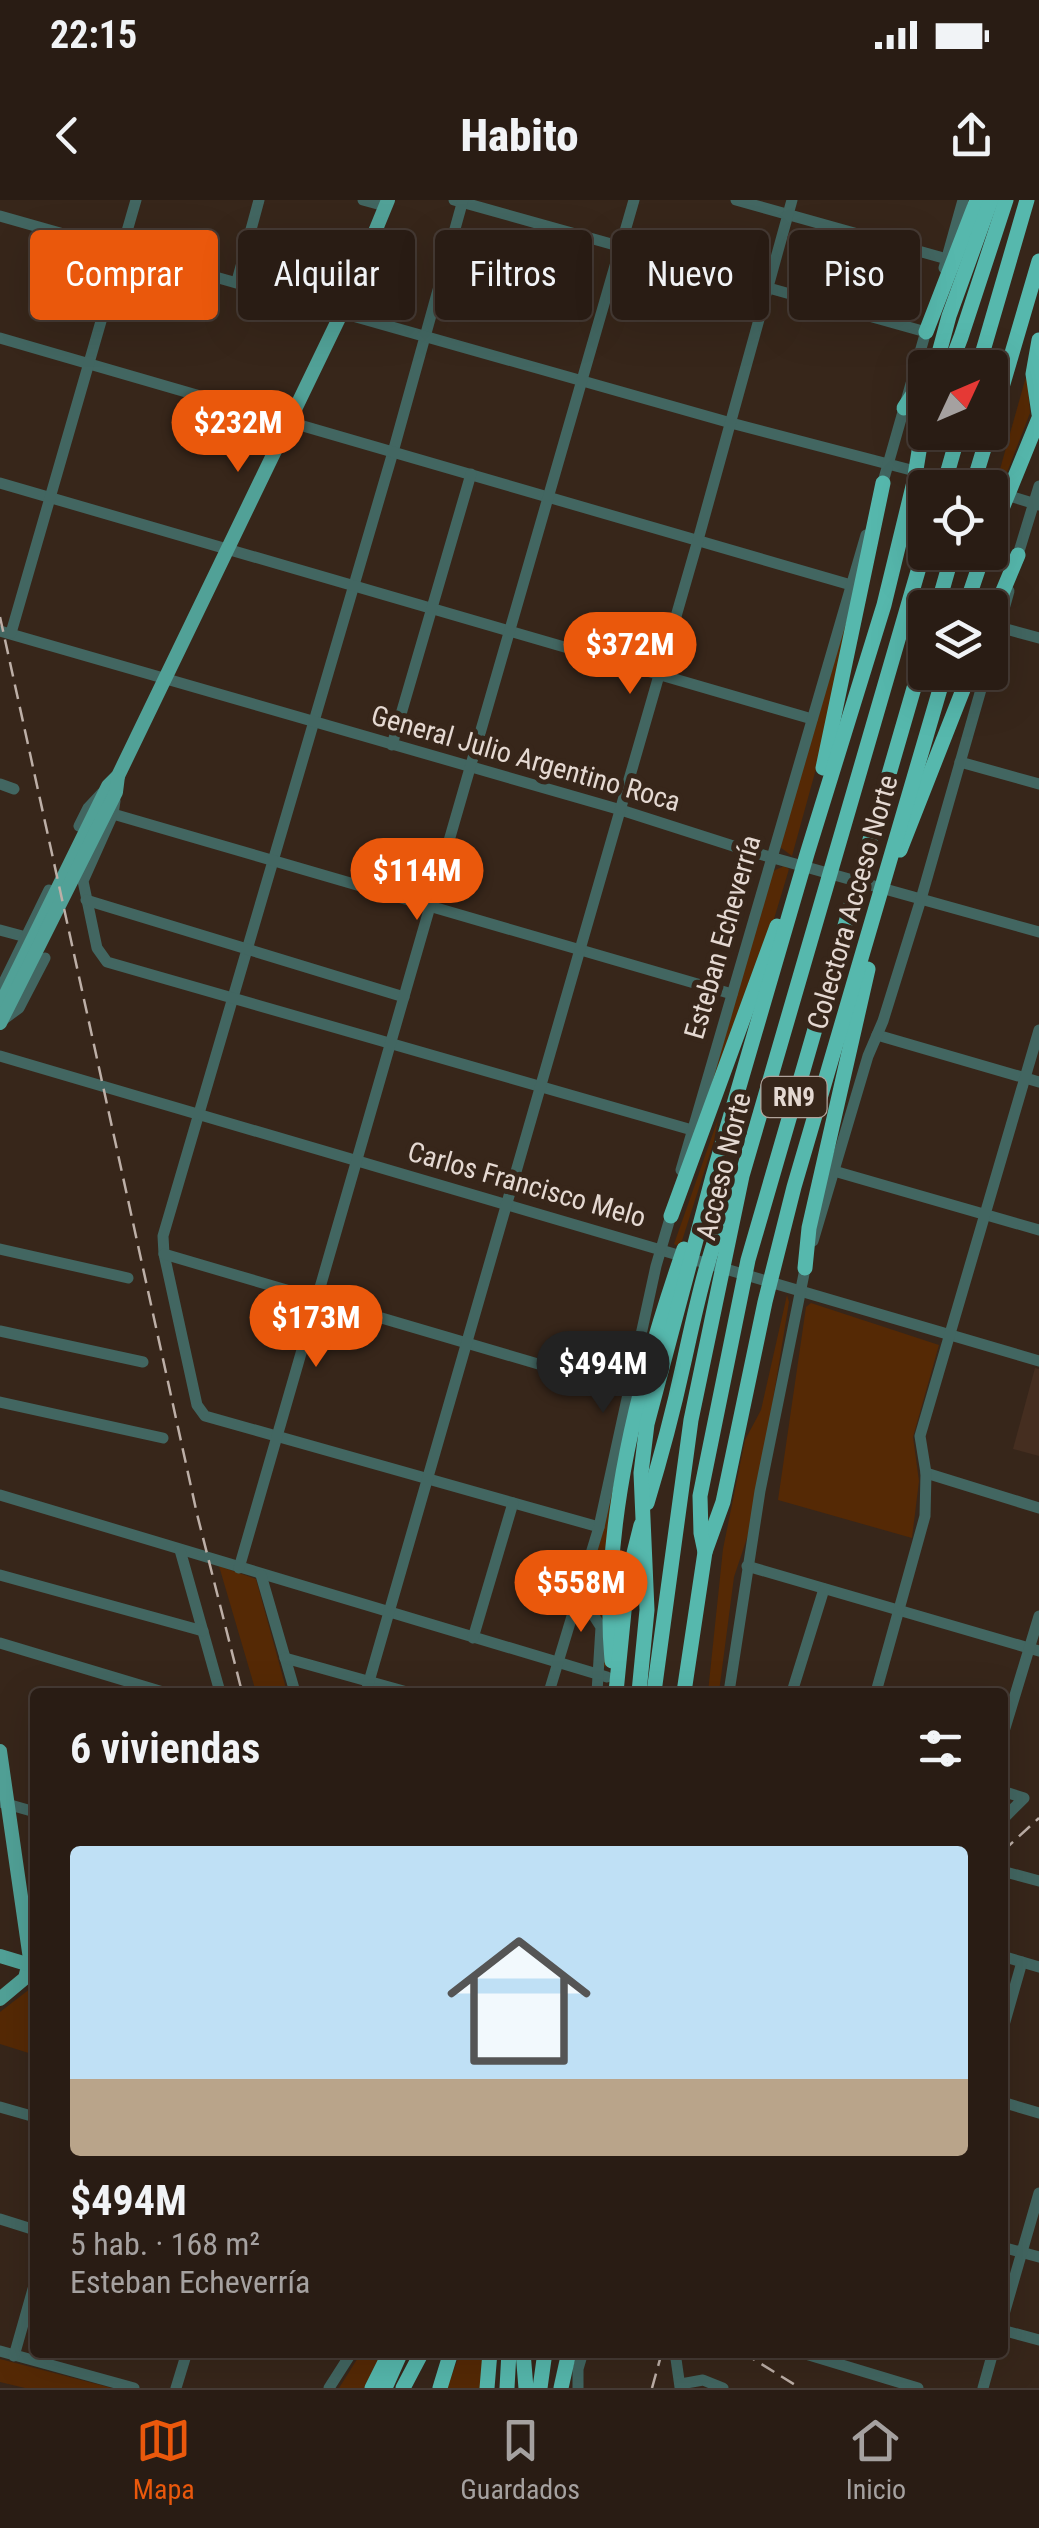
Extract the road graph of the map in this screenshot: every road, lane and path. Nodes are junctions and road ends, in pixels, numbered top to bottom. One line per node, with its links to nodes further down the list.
1 (136, 200): 17 (street)
2 (259, 200): 25 (street)
3 (363, 200): 13 (street)
4 (634, 200): 19 (street)
5 (736, 200): 14 (street)
6 (792, 200): 14 (street)
7 (964, 200): 21 (street, Esteban Echeverría)
8 (977, 200): 31 (highway)
9 (991, 200): 35 (highway)
10 (1006, 200): 36 (highway)
11 (1027, 200): 37 (highway)
12 (460, 201): 20 (street); 32 (street)
13 (386, 203): 18 (main road)
14 (788, 214): 21 (street); 26 (street)
15 (0, 216): 16 (street)
16 (49, 230)
17 (126, 230)
18 (375, 230)
19 (626, 230)
20 (612, 246)
21 (946, 258): 31 (street, Esteban Echeverría)
22 (1039, 262): 39 (highway)
23 (218, 276): 25 (street)
24 (612, 279): 40 (street)
25 (237, 281)
26 (769, 291): 31 (street)
27 (101, 320): 38 (street)
28 (338, 320): 44 (main road)
29 (369, 320): 32 (street)
30 (761, 320): 45 (street)
31 (926, 332): 42 (street, Esteban Echeverría)
32 (423, 336): 40 (street); 47 (street)
33 (0, 338): 38 (street)
34 (1039, 340): 43 (highway)
35 (940, 350)
36 (953, 350)
37 (983, 350)
38 (89, 365): 44 (street); 57 (street)
39 (1008, 366)
40 (582, 380): 45 (street); 55 (street)
41 (908, 402): 42 (highway)
42 (904, 408): 48 (street, Esteban Echeverría)
43 (1038, 411): 54 (highway)
44 (288, 421): 47 (street); 60 (main road)
45 (732, 423): 48 (street); 59 (street)
46 (919, 450): 91 (highway, Colectora Acceso Norte)
47 (393, 452): 50 (street); 63 (street)
48 (893, 464): 49 (street); 52 (street, Esteban Echeverría)
49 (914, 470)
50 (471, 474): 55 (street); 66 (street)
51 (0, 482): 57 (street)
52 (882, 483): 64 (street, Esteban Echeverría); 91 (highway)
53 (1039, 486): 58 (street)
54 (1008, 490)
55 (550, 496): 59 (street); 68 (street)
56 (1008, 496): 58 (street)
57 (52, 498): 60 (street); 69 (street)
58 (1036, 504): 61 (street)
59 (698, 540): 64 (street); 71 (street)
60 (227, 548): 63 (street); 72 (main road)
61 (1018, 555): 65 (highway)
62 (918, 570): 121 (highway, Acceso Norte / RN9)
63 (354, 585): 66 (street); 78 (street)
64 (851, 585): 77 (street, Esteban Echeverría)
65 (1006, 590)
66 (432, 608): 68 (street); 79 (street)
67 (1008, 628): 70 (street)
68 (512, 630): 71 (street); 81 (street)
69 (6, 632): 72 (street, General Julio Argentino Roca)
70 (1039, 638)
71 (657, 674): 77 (street); 86 (street)
72 (165, 679): 78 (street, General Julio Argentino Roca); 84 (main road)
73 (913, 690): 149 (highway, Acceso Norte / RN9)
74 (940, 690): 92 (highway, Colectora Acceso Norte)
75 (963, 690): 92 (highway)
76 (981, 690): 80 (street)
77 (812, 719): 89 (street, Esteban Echeverría)
78 (313, 722): 79 (street, General Julio Argentino Roca); 90 (street)
79 (392, 745): 81 (street, General Julio Argentino Roca)
80 (960, 762): 83 (street); 94 (street)
81 (471, 768): 86 (street, General Julio Argentino Roca); 96 (street)
82 (0, 784): 85 (street)
83 (1039, 784)
84 (114, 785): 87 (street); 88 (street); 108 (main road)
85 (14, 789)
86 (620, 810): 89 (street, General Julio Argentino Roca); 101 (street)
87 (113, 814): 90 (street); 95 (street)
88 (78, 826)
89 (772, 858): 91 (street, General Julio Argentino Roca); 105 (street, Esteban Echeverría)
90 (274, 860): 96 (street); 102 (street)
91 (799, 861): 94 (street, General Julio Argentino Roca); 120 (highway, Colectora Acceso Norte); 124 (highway)
92 (884, 880): 97 (highway, Colectora Acceso Norte)
93 (49, 890): 100 (street)
94 (920, 899): 99 (street, General Julio Argentino Roca); 110 (street)
95 (86, 900): 102 (street); 107 (street)
96 (431, 906): 101 (street); 106 (street)
97 (876, 909): 129 (highway); 149 (highway, Colectora Acceso Norte)
98 (0, 930): 100 (street)
99 (1039, 932)
100 (26, 938): 104 (street)
101 (579, 949): 105 (street); 115 (street)
102 (247, 950): 106 (street); 107 (street)
103 (45, 958): 108 (street)
104 (0, 990)
105 (732, 994): 117 (street, Esteban Echeverría)
106 (404, 997): 111 (street)
107 (233, 998): 111 (street); 116 (street)
108 (1, 1016)
109 (1039, 1030): 113 (street)
110 (877, 1035): 113 (street); 119 (street)
111 (390, 1043): 115 (street); 118 (street)
112 (0, 1056): 116 (street, Carlos Francisco Melo)
113 (1025, 1078): 114 (street); 123 (street)
114 (1039, 1082)
115 (540, 1086): 117 (street); 122 (street)
116 (199, 1114): 118 (street, Carlos Francisco Melo); 128 (street)
117 (692, 1130): 124 (street, Esteban Echeverría)
118 (356, 1162): 122 (street, Carlos Francisco Melo); 132 (street)
119 (834, 1171): 123 (street); 129 (street)
120 (714, 1176): 173 (highway); 174 (highway)
121 (742, 1176): 172 (highway); 175 (highway, Acceso Norte / RN9)
122 (506, 1204): 127 (street, Carlos Francisco Melo); 135 (street)
123 (985, 1214): 125 (street); 134 (street)
124 (671, 1216): 127 (street, Esteban Echeverría)
125 (1039, 1230)
126 (0, 1249): 130 (street)
127 (666, 1250): 131 (street, Carlos Francisco Melo); 138 (street, Esteban Echeverría)
128 (164, 1254): 132 (street); 140 (street)
129 (805, 1268): 131 (street)
130 (128, 1278)
131 (793, 1289): 134 (street, Carlos Francisco Melo); 150 (street)
132 (315, 1298): 135 (street); 140 (street)
133 (0, 1331): 137 (street)
134 (950, 1335): 136 (street, Carlos Francisco Melo); 142 (street)
135 (468, 1342): 138 (street); 143 (street)
136 (1039, 1361)
137 (143, 1362)
138 (630, 1391): 147 (street, Esteban Echeverría)
139 (0, 1402): 141 (street)
140 (275, 1436): 143 (street); 151 (street)
141 (163, 1438)
142 (926, 1473): 146 (street); 157 (street)
143 (427, 1478): 145 (street); 156 (street)
144 (0, 1495): 148 (street)
145 (513, 1503): 147 (street); 160 (street)
146 (1039, 1508)
147 (599, 1528): 155 (street, Esteban Echeverría)
148 (180, 1550): 151 (street); 159 (street)
149 (705, 1552): 176 (highway, Acceso Norte / RN9)
150 (748, 1566): 154 (street); 177 (street)
151 (239, 1568): 153 (street)
152 (0, 1574): 159 (street)
153 (260, 1575): 156 (street); 163 (street)
154 (824, 1589): 157 (street); 178 (street)
155 (580, 1594): 164 (street, Esteban Echeverría); 165 (street)
156 (390, 1612): 160 (street); 166 (street)
157 (899, 1612): 162 (street); 179 (street)
158 (1039, 1616): 162 (street)
159 (203, 1631): 168 (street)
160 (472, 1638): 164 (street)
161 (0, 1643): 167 (street)
162 (1034, 1650): 180 (street)
163 (285, 1658): 166 (street); 169 (street)
164 (558, 1662): 165 (street); 170 (street, Esteban Echeverría)
165 (603, 1675): 171 (street)
166 (368, 1687)
167 (150, 1688)
168 (219, 1688)
169 (294, 1688)
170 (550, 1688)
171 (598, 1688)
172 (616, 1688)
173 (616, 1688)
174 (638, 1688)
175 (654, 1688)
176 (685, 1688)
177 (730, 1688)
178 (793, 1688)
179 (877, 1688)
180 (1008, 1722)
181 (0, 1751): 183 (main road)
182 (1008, 1794): 185 (street)
183 (3, 1802): 184 (street); 188 (main road)
184 (30, 1810)
185 (1008, 1814)
186 (1008, 1873): 187 (street)
187 (1039, 1882)
188 (30, 1955)
189 (0, 1956): 192 (main road)
190 (1008, 1958): 191 (street)
191 (1022, 1962): 193 (street); 196 (street)
192 (30, 1965)
193 (1039, 1967)
194 (30, 1969): 195 (main road)
195 (0, 1999)
196 (1008, 2011)
197 (1008, 2104): 199 (street)
198 (0, 2107): 200 (street)
199 (1039, 2113)
200 (30, 2116)
201 (1039, 2193): 205 (street)
202 (0, 2220): 203 (street)
203 (30, 2229)
204 (1008, 2248): 205 (street)
205 (1022, 2252): 206 (street); 208 (street)
206 (1039, 2257)
207 (30, 2300): 212 (street)
208 (1008, 2300)
209 (1008, 2332): 210 (street)
210 (1039, 2340)
211 (0, 2351): 212 (street)
212 (14, 2356): 229 (street)
213 (185, 2358): 230 (street)
214 (348, 2358): 231 (street)
215 (387, 2358): 232 (highway)
216 (398, 2358): 233 (highway)
217 (419, 2358): 234 (highway)
218 (449, 2358): 235 (highway)
219 (490, 2358): 236 (highway)
220 (509, 2358): 237 (highway)
221 (524, 2358): 238 (highway)
222 (543, 2358): 239 (highway)
223 (568, 2358): 240 (highway)
224 (581, 2358): 241 (street)
225 (676, 2358): 228 (street)
226 (832, 2358): 243 (street)
227 (991, 2358): 244 (street)
228 (680, 2386): 242 (street)
229 (134, 2388)
230 (176, 2388)
231 (329, 2388)
232 (372, 2388)
233 (385, 2388)
234 (403, 2388)
235 (440, 2388)
236 (487, 2388)
237 (507, 2388)
238 (526, 2388)
239 (540, 2388)
240 (561, 2388)
241 (578, 2388)
242 (724, 2388)
243 (918, 2388)
244 (983, 2388)

